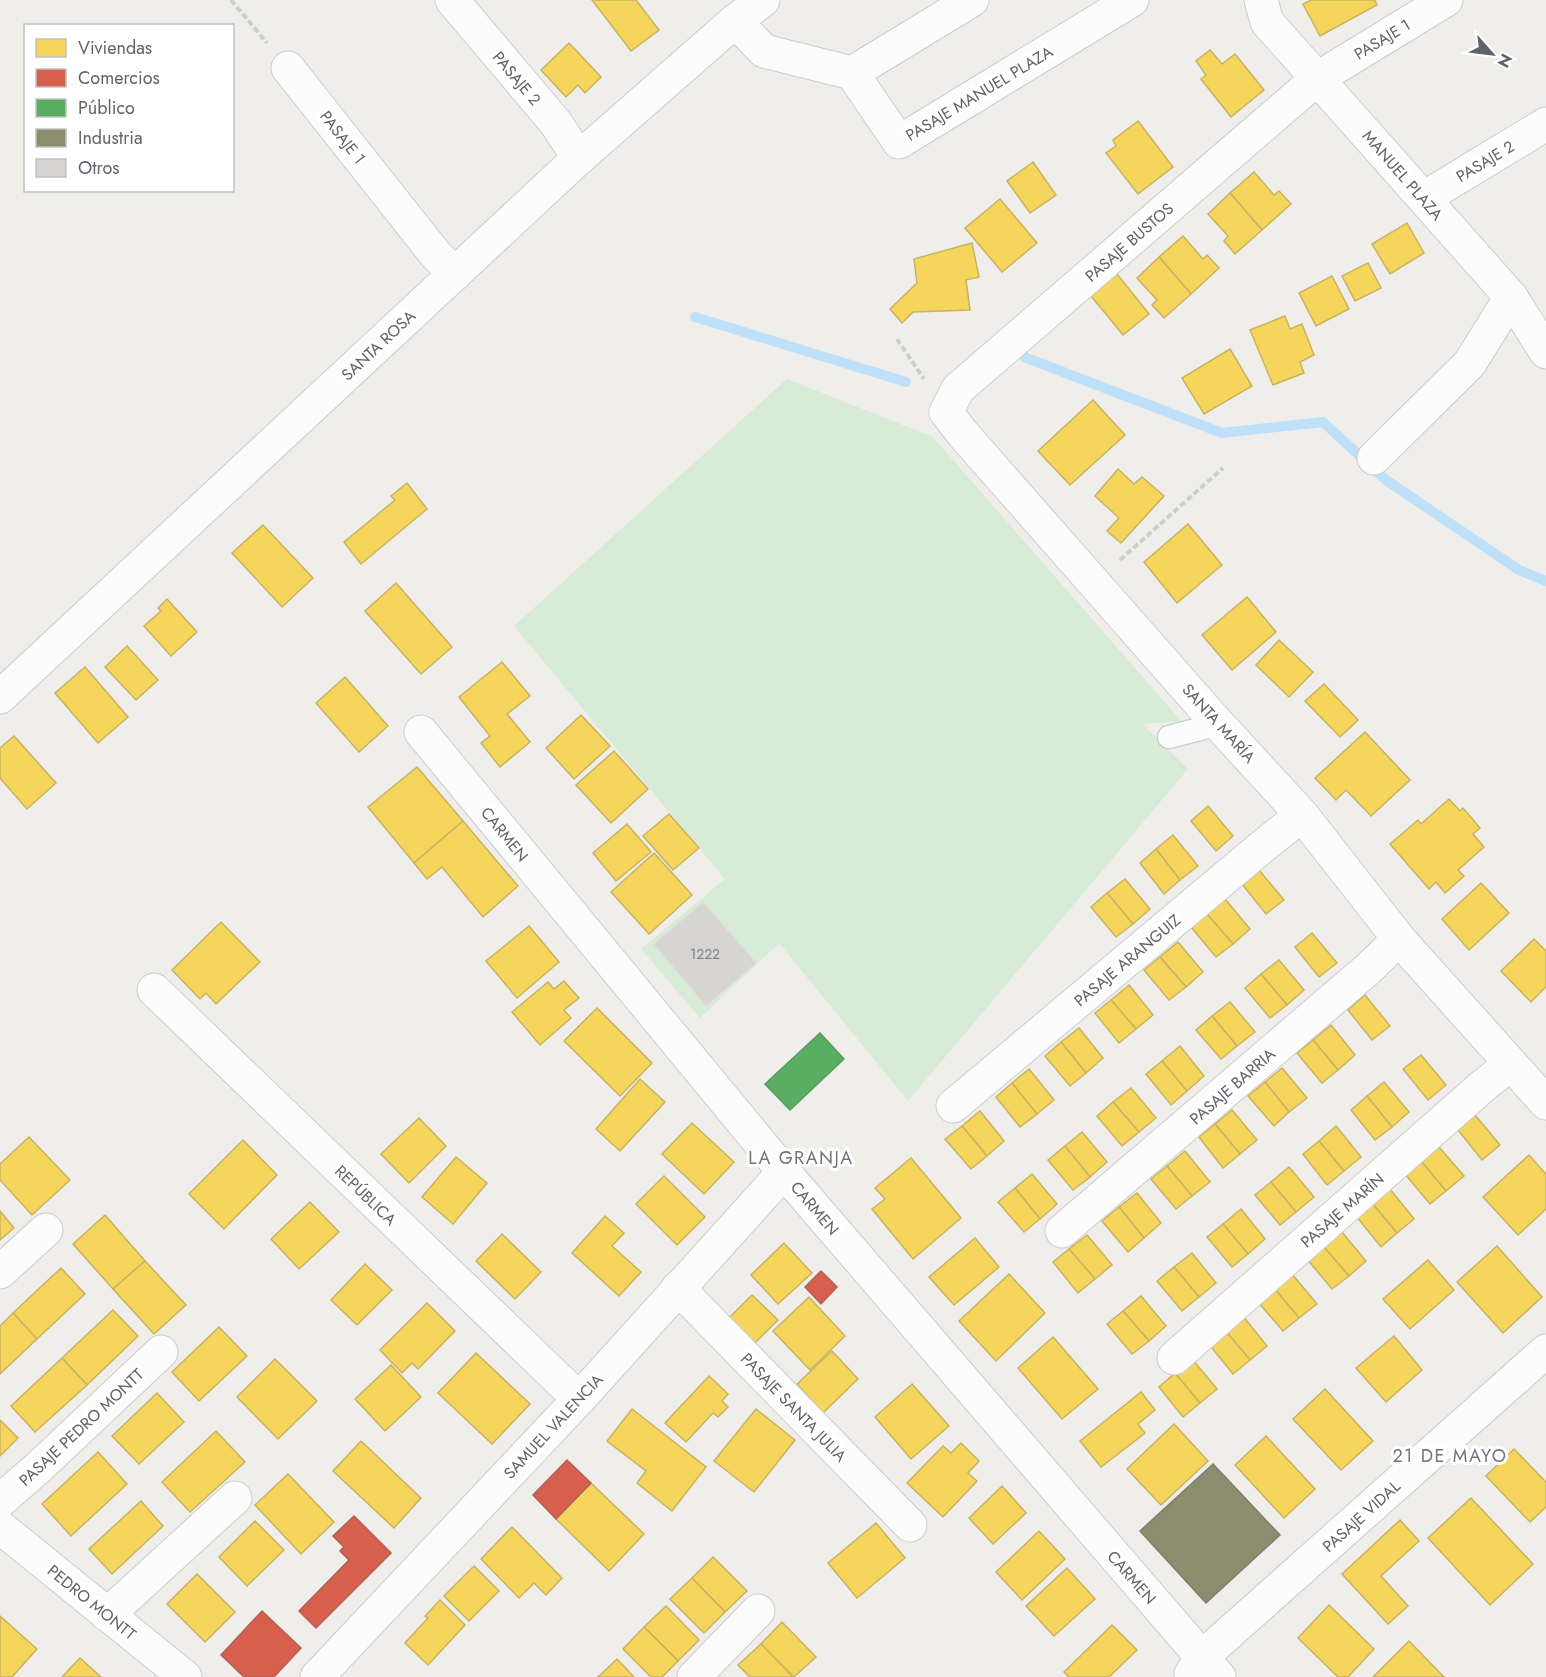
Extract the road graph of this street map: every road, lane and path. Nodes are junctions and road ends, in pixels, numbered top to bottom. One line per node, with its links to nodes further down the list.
1 (231, 0): 9 (path)
2 (452, 0): 13 (street, PASAJE 2)
3 (763, 0): 8 (street, SANTA ROSA)
4 (972, 0): 10 (street)
5 (1132, 0): 10 (street, PASAJE MANUEL PLAZA)
6 (1260, 0): 11 (street, MANUEL PLAZA)
7 (1446, 0): 11 (street, PASAJE 1)
8 (735, 21): 10 (street); 13 (street, SANTA ROSA)
9 (288, 68): 15 (street, PASAJE 1)
10 (852, 73)
11 (1318, 78): 14 (street, MANUEL PLAZA); 19 (street, PASAJE BUSTOS)
12 (1546, 124): 14 (street, PASAJE 2)
13 (579, 158): 15 (street, SANTA ROSA)
14 (1424, 198): 16 (street, MANUEL PLAZA)
15 (455, 274): 23 (street, SANTA ROSA)
16 (1511, 297): 18 (street, MANUEL PLAZA); 20 (street)
17 (897, 339): 19 (path)
18 (1546, 352)
19 (946, 412): 22 (street, SANTA MARÍA)
20 (1374, 458)
21 (1223, 468): 22 (path)
22 (1094, 582): 24 (street, SANTA MARÍA)
23 (0, 697)
24 (1219, 724): 26 (lane); 27 (street, SANTA MARÍA)
25 (421, 732): 33 (street, CARMEN)
26 (1169, 737)
27 (1302, 815): 28 (street, SANTA MARÍA); 32 (street, PASAJE ARANGUIZ)
28 (1399, 939): 30 (street, SANTA MARÍA); 35 (street, PASAJE BARRIA)
29 (154, 990): 41 (street, REPÚBLICA)
30 (1511, 1064): 31 (street, SANTA MARÍA); 40 (street, PASAJE MARÍN)
31 (1546, 1103)
32 (953, 1106)
33 (784, 1172): 37 (street, SAMUEL VALENCIA); 48 (street, CARMEN)
34 (45, 1230): 36 (street)
35 (1062, 1231)
36 (0, 1272)
37 (678, 1288): 41 (street, SAMUEL VALENCIA); 44 (street, PASAJE SANTA JULIA)
38 (1546, 1351): 48 (street, PASAJE VIDAL)
39 (161, 1352): 43 (street, PASAJE PEDRO MONTT)
40 (1174, 1358)
41 (579, 1399): 50 (street, SAMUEL VALENCIA)
42 (236, 1498): 47 (street)
43 (0, 1501)
44 (910, 1525)
45 (0, 1527): 47 (street, PEDRO MONTT)
46 (758, 1611): 51 (street)
47 (107, 1614): 49 (street, PEDRO MONTT)
48 (1203, 1670)
49 (185, 1677)
50 (317, 1677)
51 (694, 1677)

